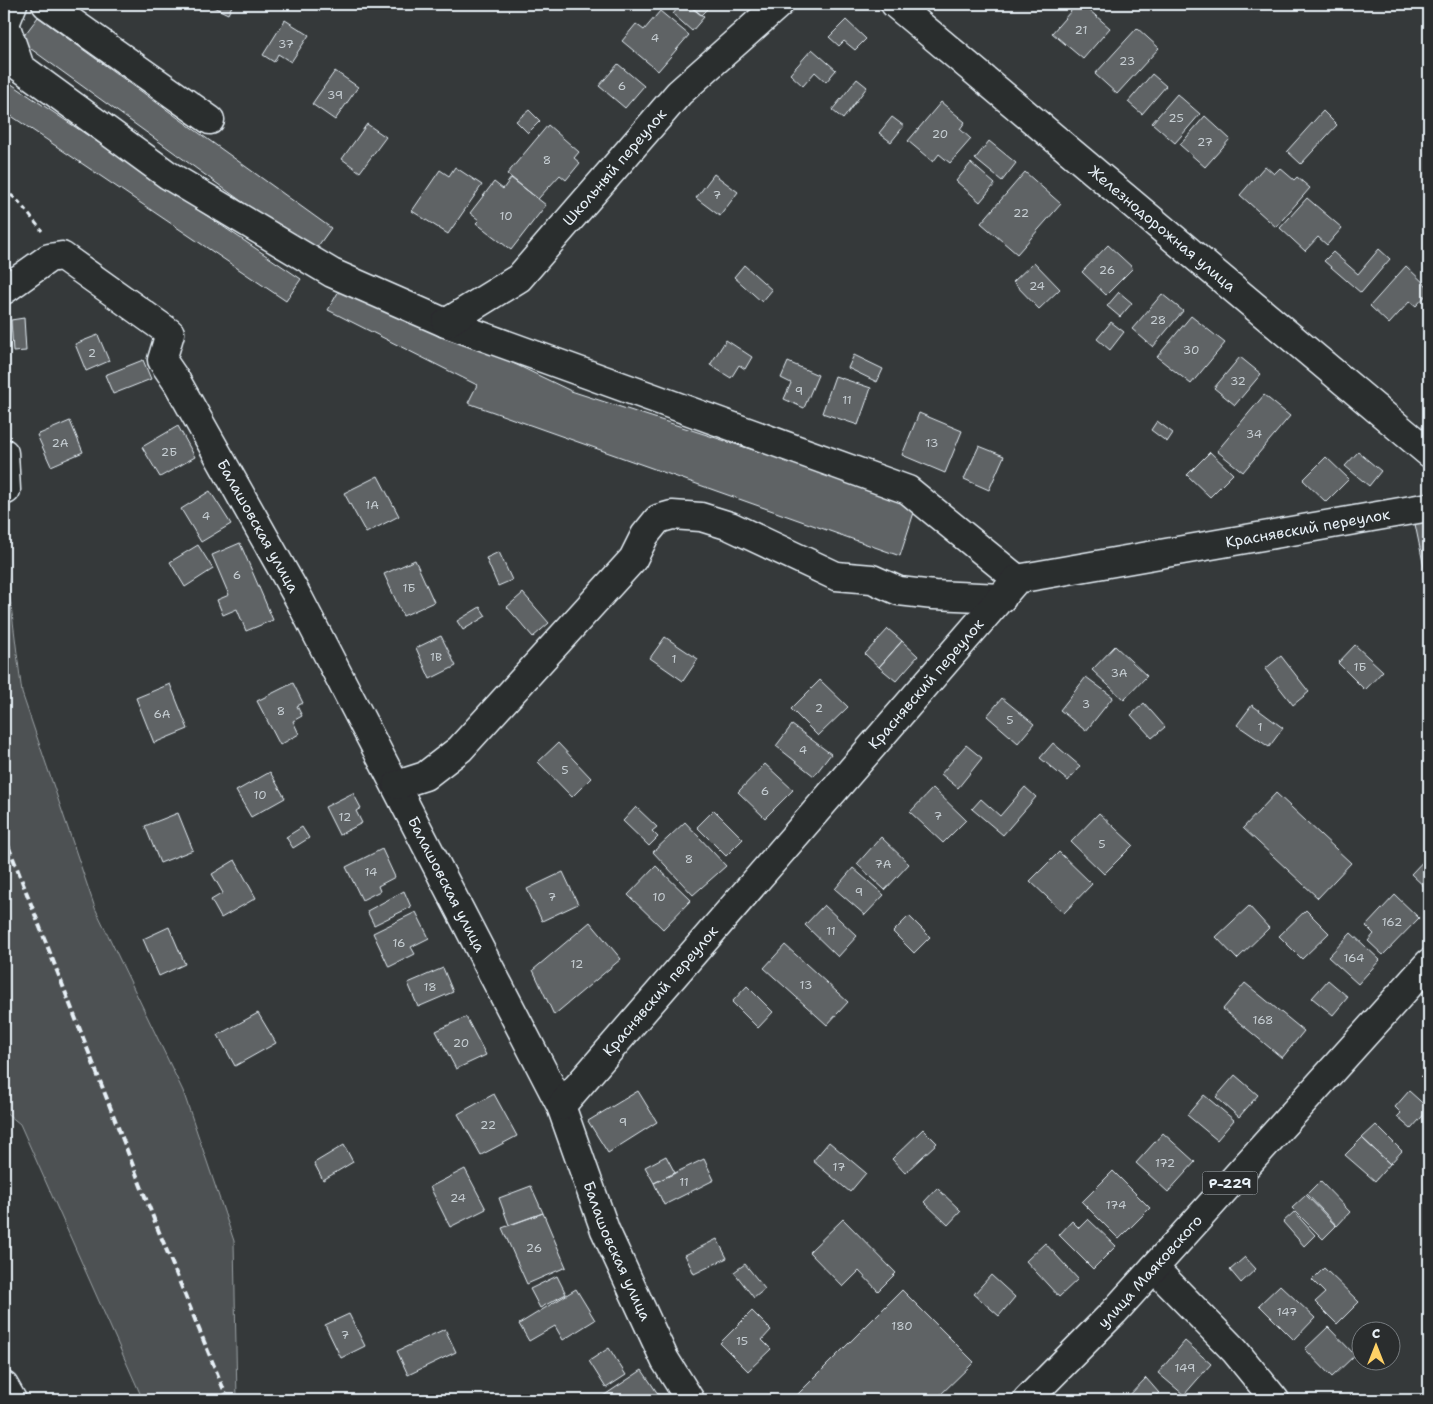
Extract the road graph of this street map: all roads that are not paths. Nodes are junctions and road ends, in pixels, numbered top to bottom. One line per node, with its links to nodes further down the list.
1 (13, 4): 7 (street)
2 (46, 4): 5 (street)
3 (779, 4): 7 (street, Школьный переулок)
4 (895, 4): 9 (street, Железнодорожная улица)
5 (210, 120)
6 (4, 290): 13 (street, Балашовская улица)
7 (446, 323): 12 (street)
8 (4, 453): 10 (street)
9 (1429, 453)
10 (6, 490)
11 (1429, 507): 12 (street, Краснявский переулок)
12 (1009, 588): 13 (street); 15 (street, Краснявский переулок)
13 (397, 785): 15 (street, Балашовская улица)
14 (1429, 962): 16 (street, улица Маяковского / Р-229)
15 (561, 1106): 19 (street, Балашовская улица)
16 (1154, 1268): 20 (street, улица Маяковского / Р-229); 21 (street)
17 (4, 1386): 18 (street)
18 (12, 1400)
19 (690, 1400)
20 (1027, 1400)
21 (1275, 1400)

